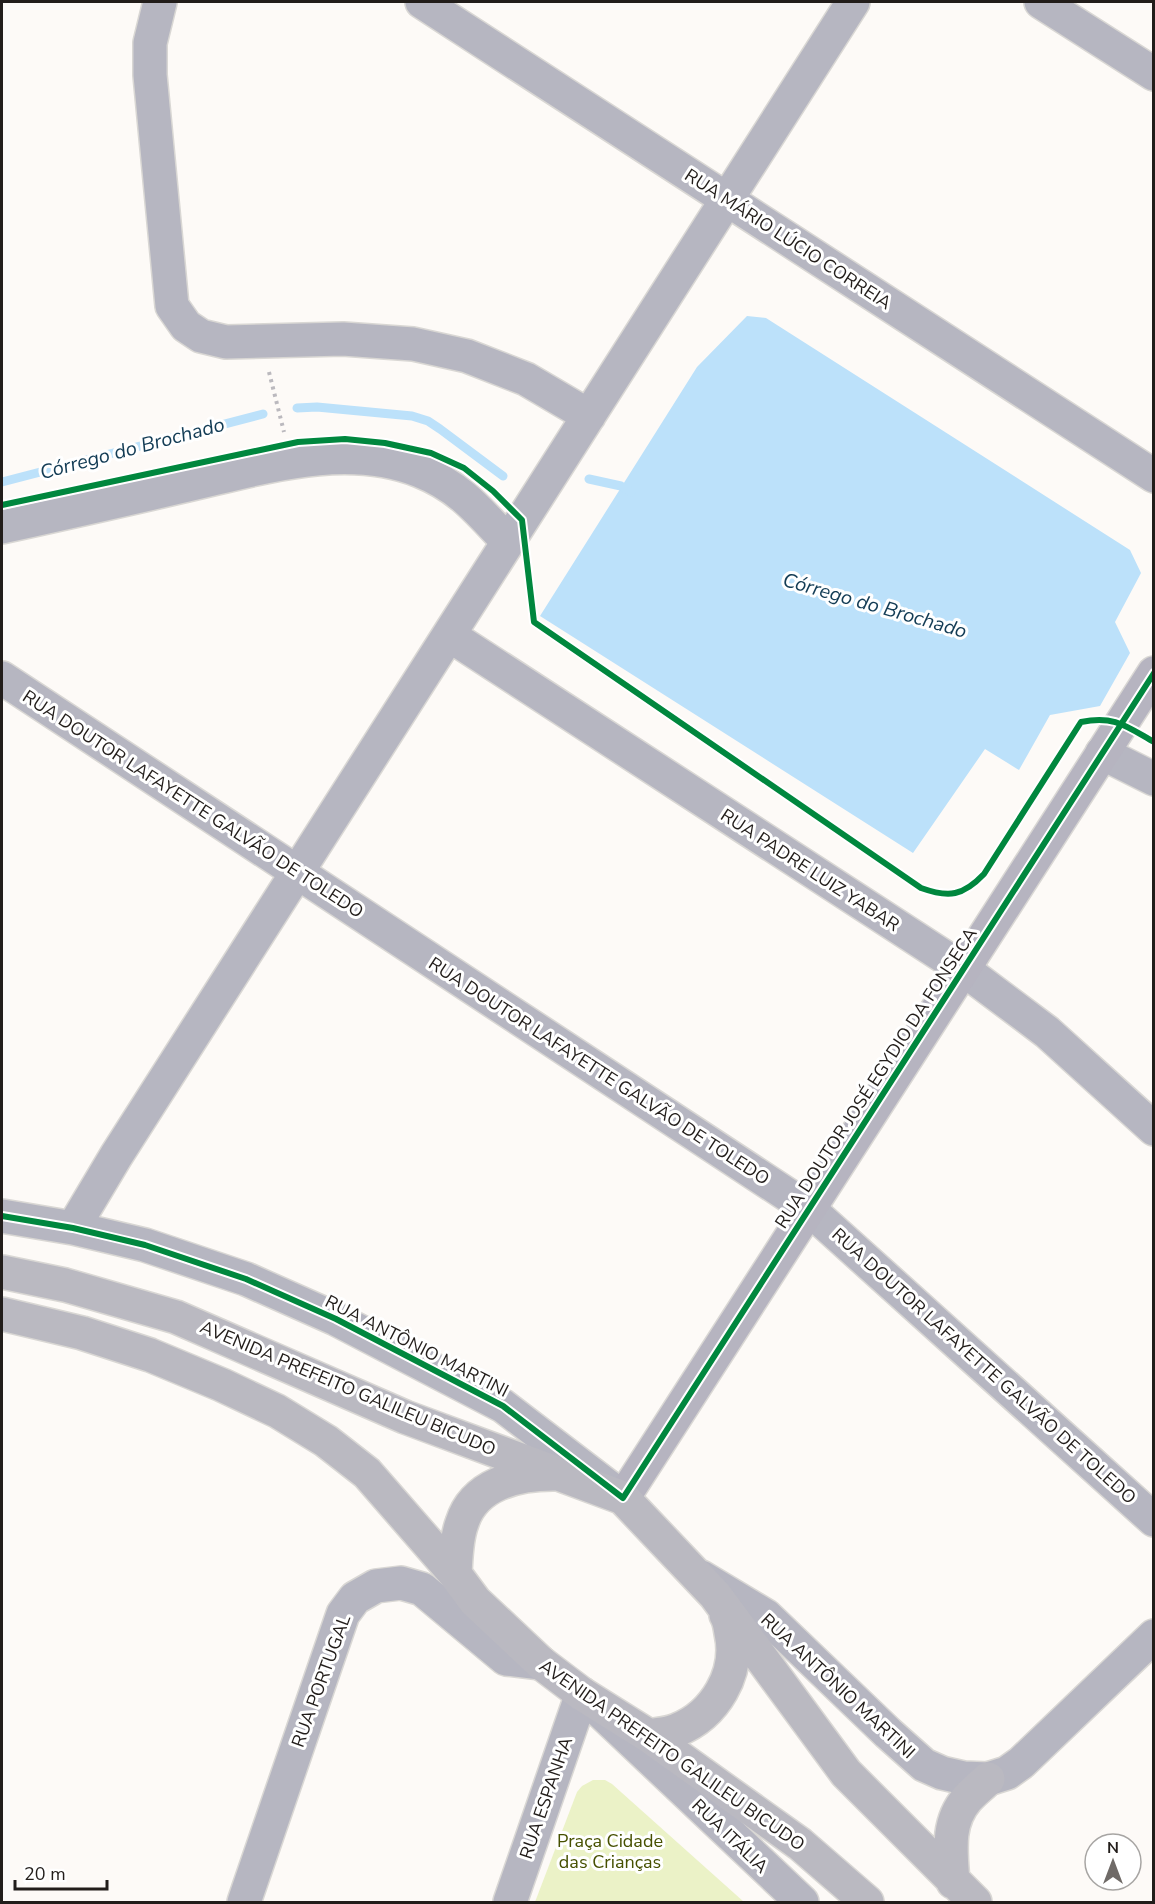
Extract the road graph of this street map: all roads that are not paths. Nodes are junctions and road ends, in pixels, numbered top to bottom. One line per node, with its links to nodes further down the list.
1 (160, 2): 7 (street)
2 (422, 2): 6 (street, RUA MÁRIO LÚCIO CORREIA)
3 (853, 2): 6 (street)
4 (1041, 2): 5 (street)
5 (1154, 74)
6 (726, 199): 7 (street); 8 (street, RUA MÁRIO LÚCIO CORREIA)
7 (589, 416): 10 (street)
8 (1154, 476)
9 (2, 527): 10 (street)
10 (507, 541): 11 (street)
11 (449, 634): 16 (street); 17 (street, RUA PADRE LUIZ YABAR)
12 (1154, 673): 14 (street, RUA DOUTOR JOSÉ EGYDIO DA FONSECA)
13 (2, 678): 16 (street, RUA DOUTOR LAFAYETTE GALVÃO DE TOLEDO)
14 (1102, 753): 15 (street); 17 (street, RUA DOUTOR JOSÉ EGYDIO DA FONSECA)
15 (1154, 778)
16 (297, 873): 19 (street, RUA DOUTOR LAFAYETTE GALVÃO DE TOLEDO); 21 (street)
17 (963, 969): 18 (street, RUA PADRE LUIZ YABAR); 19 (street, RUA DOUTOR JOSÉ EGYDIO DA FONSECA)
18 (1154, 1129)
19 (809, 1209): 25 (street, RUA DOUTOR JOSÉ EGYDIO DA FONSECA); 26 (street, RUA DOUTOR LAFAYETTE GALVÃO DE TOLEDO)
20 (2, 1216): 21 (street, RUA ANTÔNIO MARTINI)
21 (73, 1228): 25 (street, RUA ANTÔNIO MARTINI)
22 (2, 1272): 24 (main road, AVENIDA PREFEITO GALILEU BICUDO)
23 (2, 1314): 27 (main road, AVENIDA PREFEITO GALILEU BICUDO)
24 (561, 1474): 25 (main road, AVENIDA PREFEITO GALILEU BICUDO); 27 (main road)
25 (623, 1498): 28 (main road, AVENIDA PREFEITO GALILEU BICUDO)
26 (1154, 1520)
27 (455, 1574): 30 (main road, AVENIDA PREFEITO GALILEU BICUDO)
28 (705, 1584): 32 (main road); 33 (street, RUA ANTÔNIO MARTINI); 34 (main road, AVENIDA PREFEITO GALILEU BICUDO)
29 (1154, 1636): 33 (street)
30 (541, 1663): 31 (main road, AVENIDA PREFEITO GALILEU BICUDO); 35 (street, RUA PORTUGAL)
31 (582, 1694): 32 (main road, AVENIDA PREFEITO GALILEU BICUDO); 36 (street, RUA ESPANHA); 37 (street, RUA ITÁLIA)
32 (649, 1736): 38 (main road, AVENIDA PREFEITO GALILEU BICUDO)
33 (988, 1779): 34 (main road)
34 (964, 1892)
35 (244, 1902)
36 (510, 1902)
37 (802, 1902)
38 (867, 1902)

